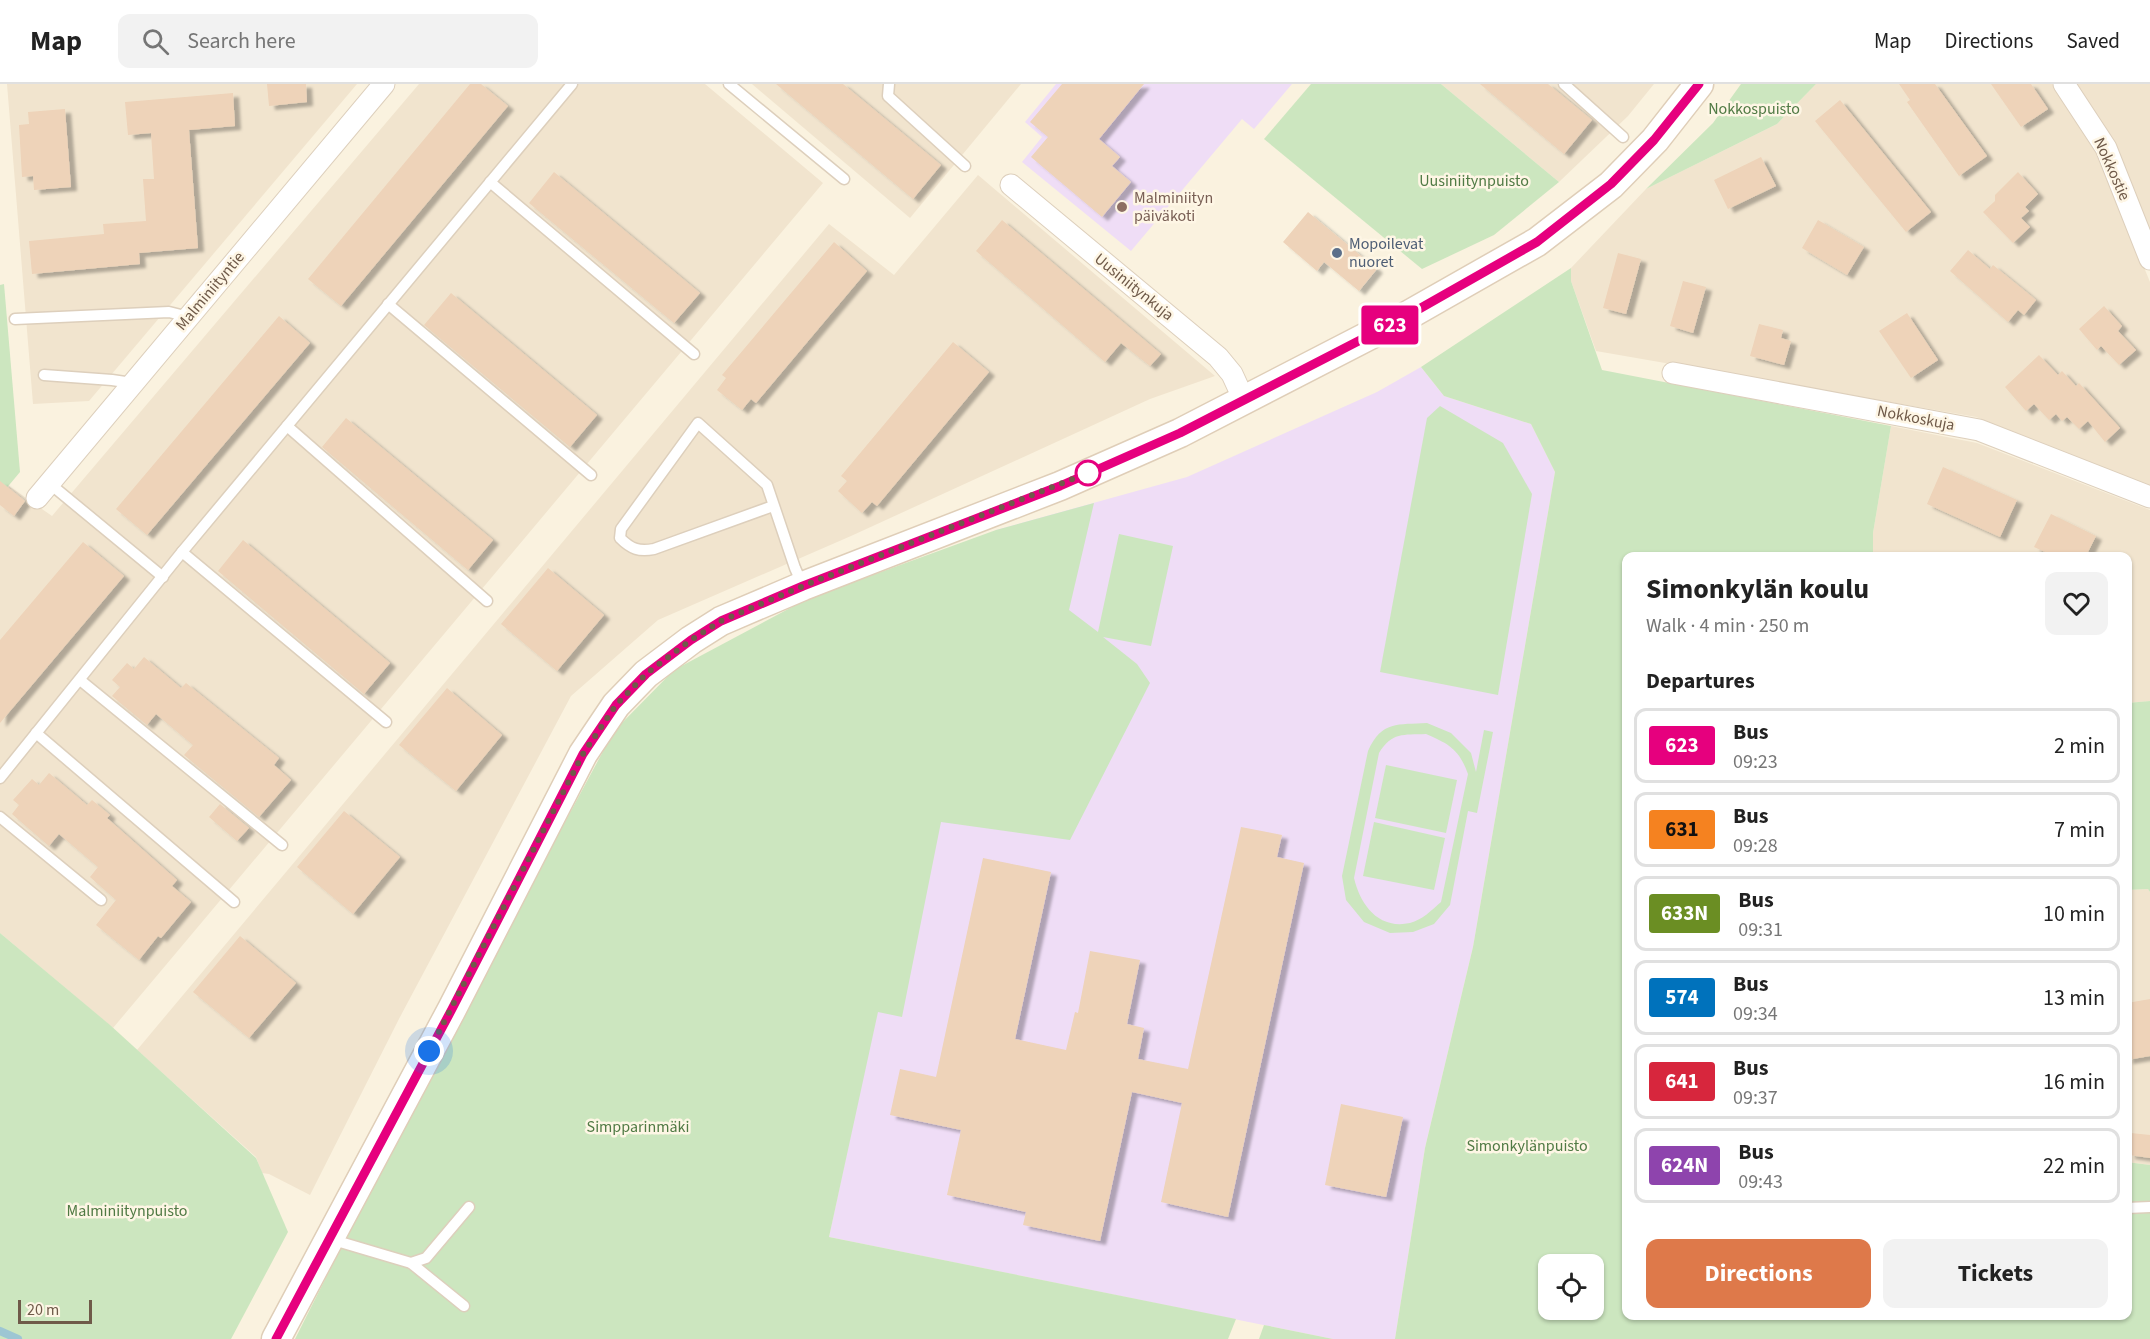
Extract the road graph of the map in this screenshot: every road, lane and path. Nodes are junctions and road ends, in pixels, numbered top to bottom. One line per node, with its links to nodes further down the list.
1 (572, 84): 11 (lane)
2 (729, 84): 10 (lane)
3 (889, 84): 9 (lane)
4 (1564, 84): 8 (lane)
5 (1699, 84): 21 (main road)
6 (2064, 84): 13 (street, Nokkostie)
7 (377, 88): 15 (street, Malminiityntie)
8 (1623, 137)
9 (965, 166)
10 (843, 179)
11 (490, 182): 14 (lane); 17 (lane)
12 (1011, 185): 21 (street, Uusiniitynkuja)
13 (2150, 259)
14 (388, 304): 22 (lane); 23 (lane)
15 (189, 317): 16 (lane); 20 (street, Malminiityntie)
16 (15, 319)
17 (694, 354)
18 (1673, 373): 25 (street, Nokkoskuja)
19 (44, 375): 20 (lane)
20 (132, 383): 24 (street, Malminiityntie)
21 (1244, 400): 29 (main road)
22 (287, 426): 27 (lane); 30 (lane)
23 (591, 476)
24 (43, 490): 28 (lane)
25 (2150, 497)
26 (773, 506): 26 (lane); 29 (lane)
27 (182, 552): 28 (lane); 32 (lane)
28 (163, 577): 31 (lane)
29 (803, 586): 42 (main road)
30 (487, 601)
31 (80, 680): 33 (lane); 36 (lane)
32 (386, 722)
33 (36, 733): 34 (lane); 38 (lane)
34 (0, 778)
35 (0, 817): 37 (lane)
36 (282, 845)
37 (100, 900)
38 (234, 902)
39 (469, 1207): 43 (lane)
40 (2150, 1207): 41 (lane)
41 (2132, 1208)
42 (329, 1238): 43 (lane); 45 (main road)
43 (411, 1263): 44 (lane)
44 (464, 1306)
45 (276, 1339)

